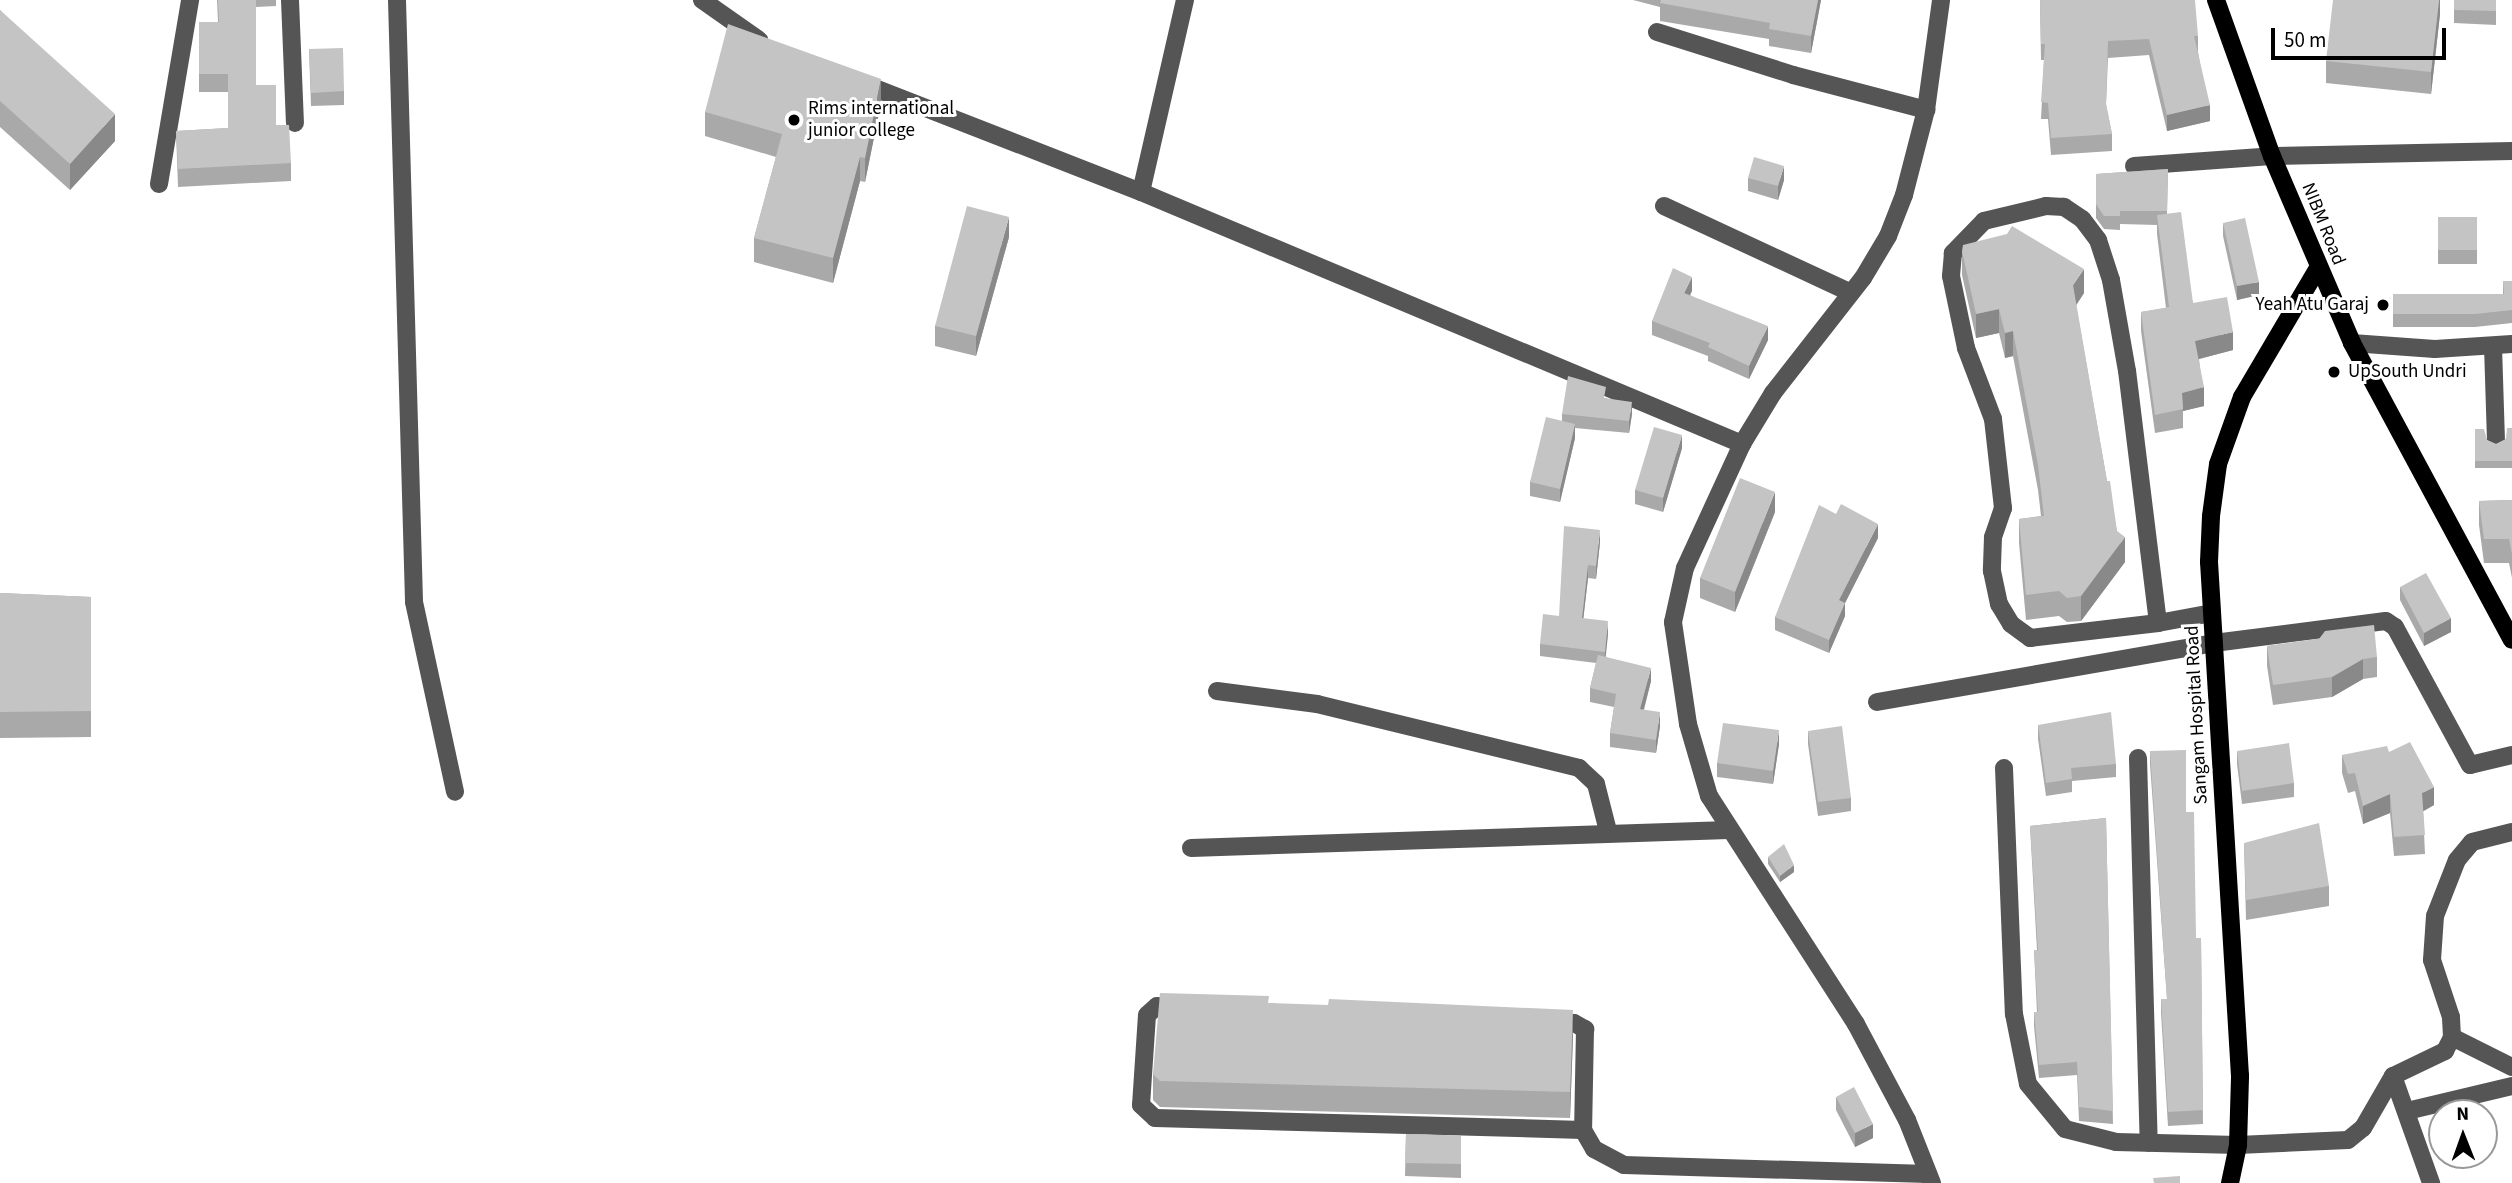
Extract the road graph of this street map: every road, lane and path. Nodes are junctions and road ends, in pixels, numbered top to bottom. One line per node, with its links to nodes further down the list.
1 (190, 0): 16 (street)
2 (290, 0): 12 (street)
3 (397, 0): 35 (street)
4 (702, 0): 9 (street)
5 (1185, 0): 17 (street)
6 (1941, 0): 11 (street)
7 (2216, 0): 14 (main road, NIBM Road)
8 (1657, 32): 11 (street)
9 (778, 51)
10 (843, 76): 17 (street)
11 (1926, 110): 20 (street)
12 (295, 123)
13 (2512, 151): 14 (street)
14 (2272, 156): 15 (street); 19 (main road, NIBM Road)
15 (2134, 166)
16 (159, 184)
17 (1141, 192): 25 (street)
18 (1664, 206): 20 (street)
19 (2318, 268): 21 (main road, NIBM Road); 26 (main road, Sangam Hospital Road)
20 (1852, 293): 25 (street)
21 (2352, 342): 23 (street); 28 (main road, NIBM Road)
22 (2512, 344): 23 (street)
23 (2493, 346): 24 (street)
24 (2496, 440)
25 (1742, 444): 36 (street)
26 (2212, 613): 27 (street); 29 (main road, Sangam Hospital Road)
27 (2158, 623): 27 (street)
28 (2512, 640)
29 (2214, 643): 31 (street); 32 (street); 49 (main road, Sangam Hospital Road)
30 (1217, 691): 37 (street)
31 (1877, 702)
32 (2512, 755)
33 (2138, 758): 48 (street)
34 (2004, 768): 48 (street)
35 (455, 792)
36 (1729, 830): 37 (street); 50 (street)
37 (1608, 831): 39 (street)
38 (2512, 832): 42 (street)
39 (1191, 848)
40 (1199, 1008): 47 (street)
41 (1532, 1021): 47 (street)
42 (2452, 1037): 43 (street); 44 (street)
43 (2512, 1068)
44 (2393, 1076): 46 (street); 49 (street)
45 (2512, 1086): 46 (street)
46 (2407, 1111): 52 (street)
47 (1583, 1130): 50 (street)
48 (2148, 1143): 49 (street)
49 (2238, 1145): 51 (main road, Sangam Hospital Road)
50 (1930, 1178)
51 (2230, 1183)
52 (2431, 1183)

